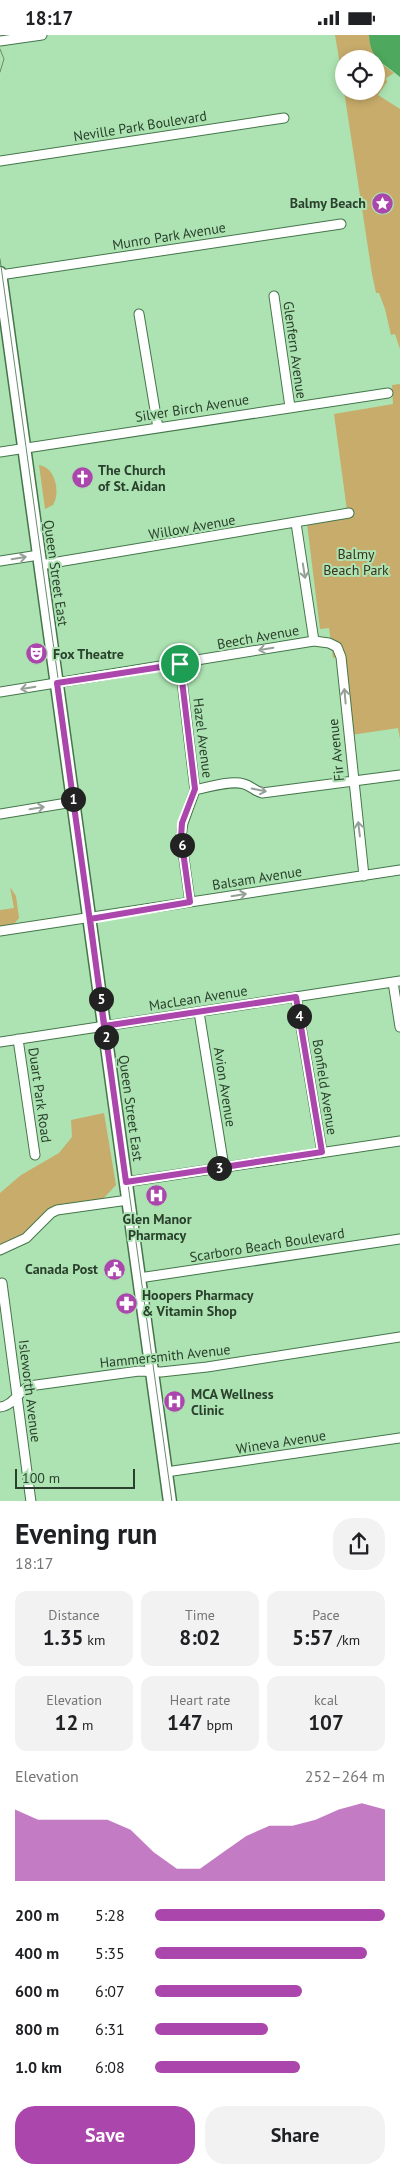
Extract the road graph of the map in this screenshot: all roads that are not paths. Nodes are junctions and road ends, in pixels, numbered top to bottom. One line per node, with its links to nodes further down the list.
1 (42, 35): 2 (street)
2 (0, 41)
3 (284, 118): 4 (street, Neville Park Boulevard)
4 (0, 161)
5 (341, 224): 6 (street, Munro Park Avenue)
6 (0, 274): 9 (main road, Queen Street East)
7 (274, 296): 11 (street, Glenfern Avenue)
8 (139, 314): 12 (street)
9 (4, 339): 13 (main road, Queen Street East)
10 (388, 393): 11 (street, Silver Birch Avenue)
11 (290, 407): 12 (street, Silver Birch Avenue)
12 (158, 428): 13 (street, Silver Birch Avenue)
13 (24, 448): 14 (street, Silver Birch Avenue); 17 (main road, Queen Street East)
14 (0, 452)
15 (349, 513): 16 (street, Willow Avenue)
16 (296, 523): 17 (street, Willow Avenue); 19 (street, one-way to 19)
17 (39, 560): 18 (street, Willow Avenue, one-way to 17); 21 (main road, Queen Street East)
18 (0, 561)
19 (314, 641): 20 (street, Beech Avenue, one-way to 20); 24 (street, Fir Avenue, one-way to 19)
20 (180, 664): 21 (street, Beech Avenue); 25 (street, Hazel Avenue)
21 (57, 683): 22 (street, Beech Avenue, one-way to 22); 26 (main road, Queen Street East)
22 (0, 693)
23 (400, 775): 24 (street)
24 (353, 782): 25 (street, one-way to 24); 29 (street, Fir Avenue, one-way to 24)
25 (195, 789): 30 (street, Hazel Avenue)
26 (73, 802): 27 (street, one-way to 26); 31 (main road, Queen Street East)
27 (0, 814)
28 (400, 870): 29 (street, Balsam Avenue)
29 (364, 876): 30 (street, Balsam Avenue, one-way to 29)
30 (190, 902): 31 (street, Balsam Avenue)
31 (90, 919): 32 (street, Balsam Avenue); 36 (main road, Queen Street East)
32 (0, 931)
33 (397, 981): 34 (street, MacLean Avenue); 37 (street)
34 (296, 997): 35 (street, MacLean Avenue); 41 (street, Bonfield Avenue)
35 (199, 1012): 36 (street, MacLean Avenue); 43 (street, Avion Avenue)
36 (104, 1026): 38 (street, MacLean Avenue); 44 (main road, Queen Street East)
37 (400, 1027)
38 (18, 1039): 39 (street, MacLean Avenue); 42 (street, Duart Park Road)
39 (0, 1042)
40 (400, 1141): 41 (street)
41 (322, 1152): 43 (street)
42 (35, 1155)
43 (224, 1167): 44 (street)
44 (126, 1182): 45 (main road, Queen Street East)
45 (128, 1200): 47 (street); 48 (main road, Queen Street East)
46 (400, 1239): 48 (street, Scarboro Beach Boulevard)
47 (0, 1250)
48 (139, 1278): 51 (main road, Queen Street East)
49 (2, 1283): 52 (street, Isleworth Avenue)
50 (400, 1337): 51 (street, Hammersmith Avenue)
51 (152, 1371): 52 (street, Hammersmith Avenue); 55 (main road, Queen Street East)
52 (17, 1395): 53 (street, Hammersmith Avenue); 56 (street, Isleworth Avenue)
53 (0, 1407)
54 (400, 1437): 55 (street, Wineva Avenue)
55 (166, 1472): 57 (main road, Queen Street East)
56 (31, 1501)
57 (169, 1501)

